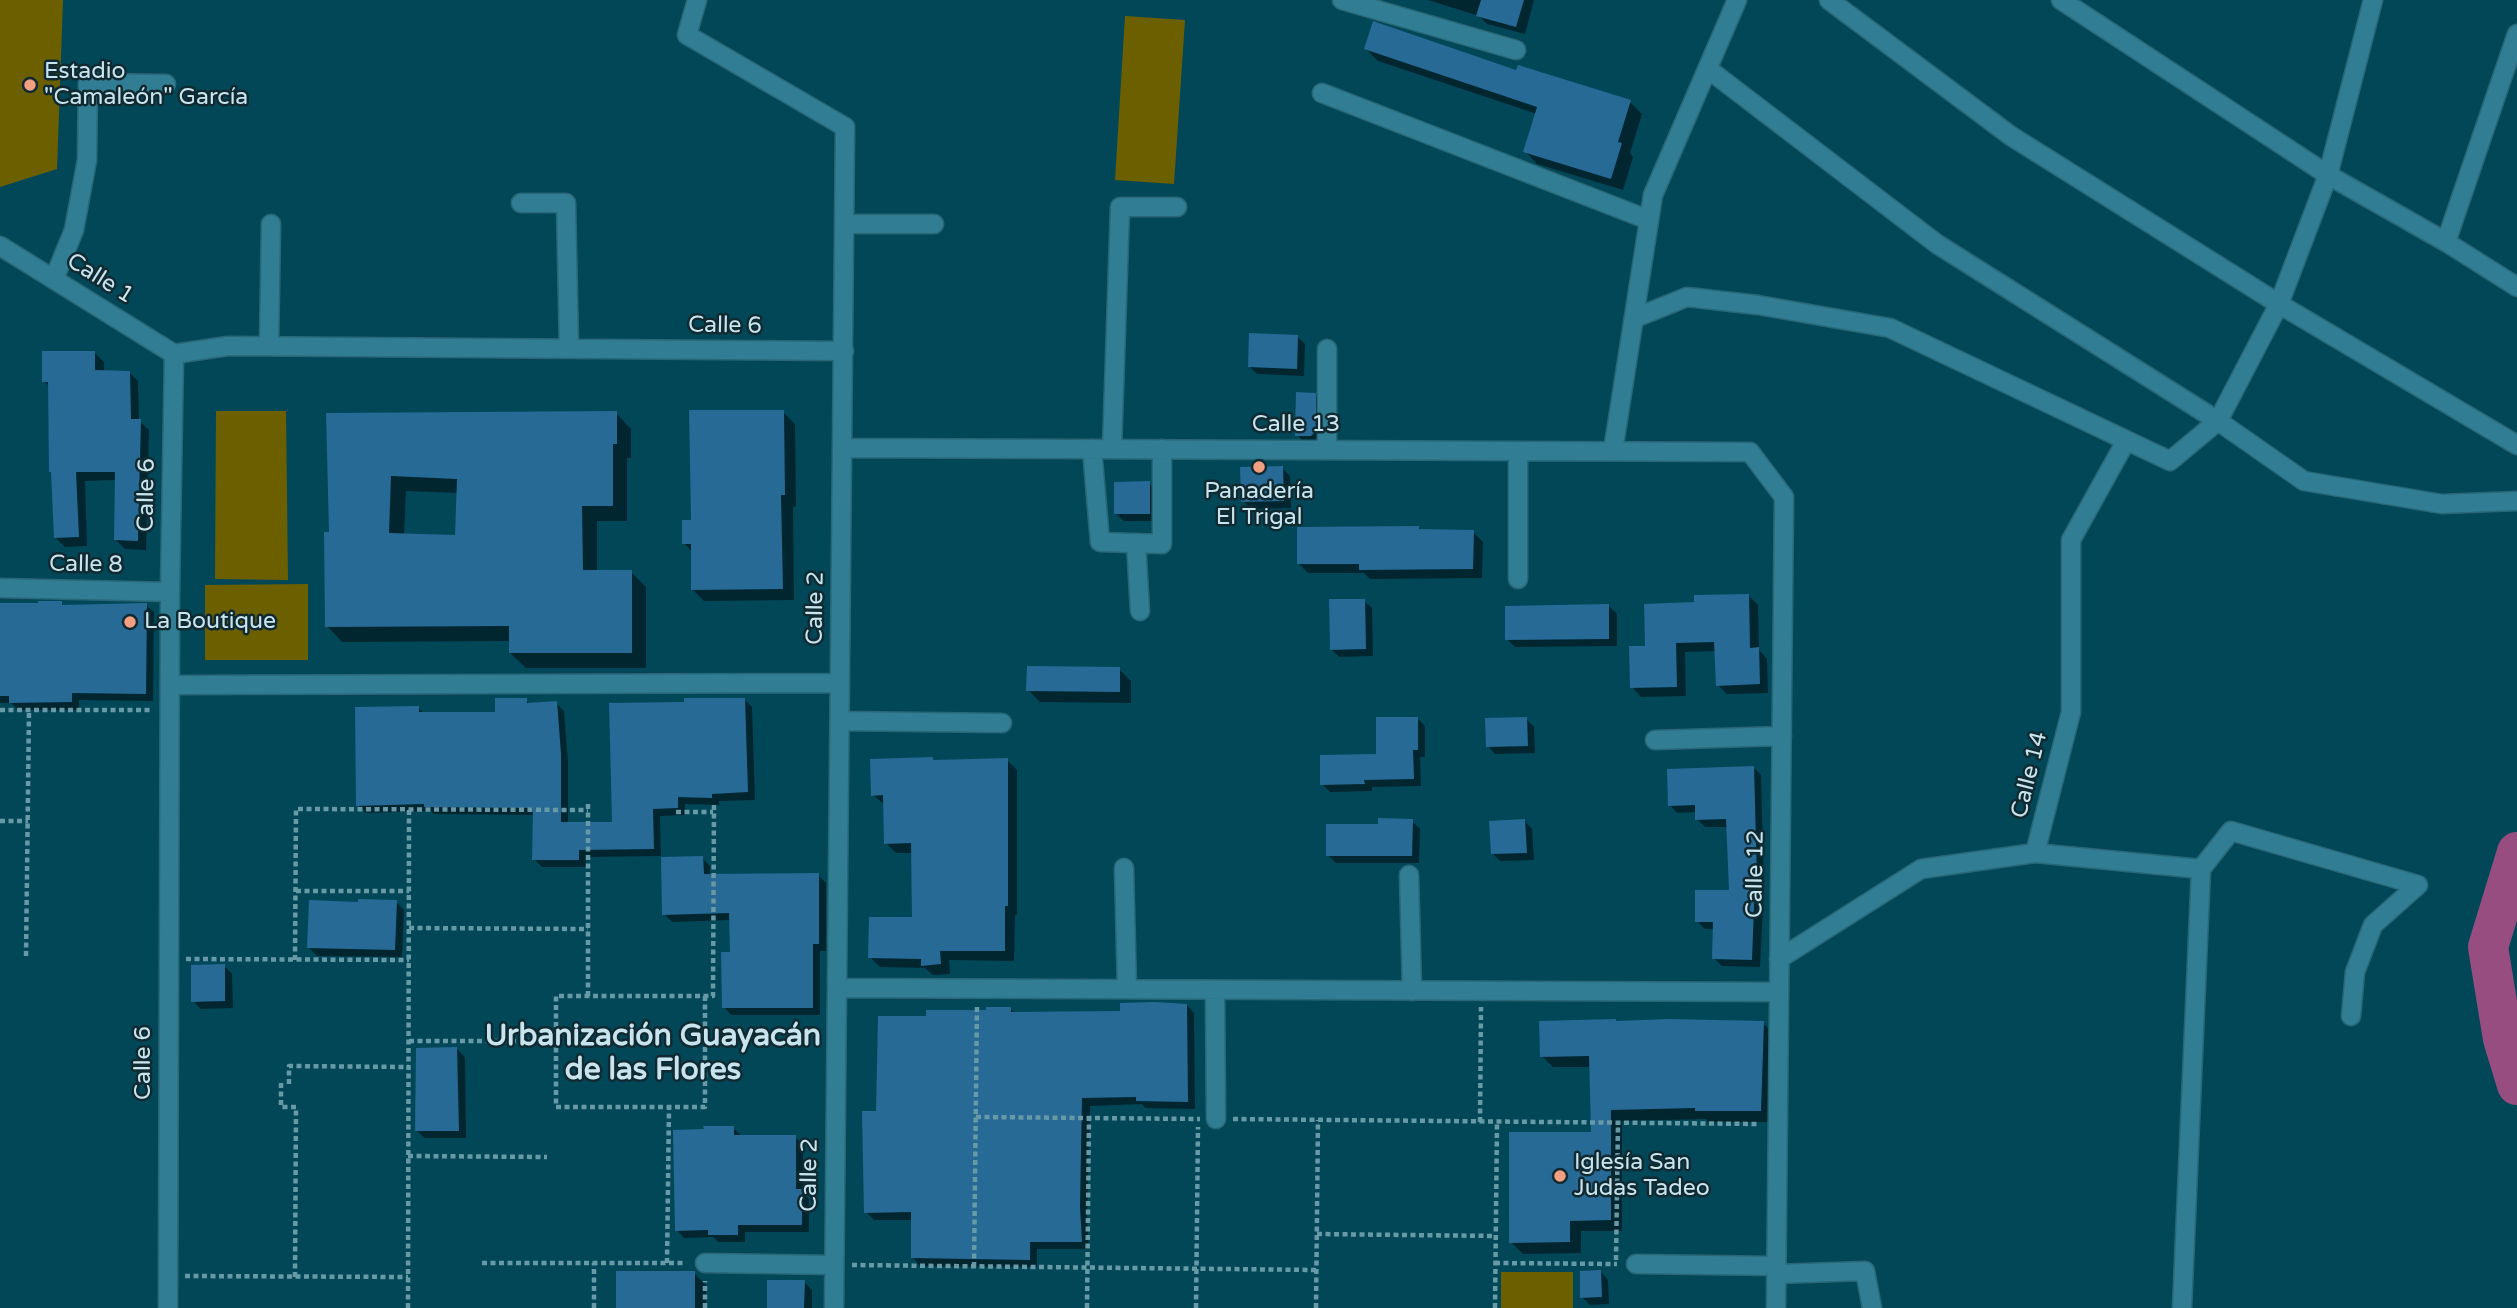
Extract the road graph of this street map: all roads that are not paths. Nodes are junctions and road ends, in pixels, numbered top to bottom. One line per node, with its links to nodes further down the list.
1 (697, 0): 17 (street, Calle 2)
2 (1342, 0): 8 (street)
3 (1737, 0): 9 (street)
4 (1829, 0): 23 (street)
5 (2061, 0): 12 (street)
6 (2373, 0): 12 (street)
7 (2517, 34): 19 (street)
8 (1516, 50)
9 (1708, 69): 15 (street); 30 (street)
10 (166, 84): 21 (street)
11 (1322, 93): 15 (street)
12 (2328, 175): 19 (street); 23 (street)
13 (521, 202): 26 (street)
14 (1177, 207): 35 (street)
15 (1649, 220): 24 (street)
16 (271, 224): 25 (street)
17 (845, 224): 18 (street); 28 (street, Calle 2)
18 (934, 224)
19 (2446, 242): 22 (street)
20 (0, 246): 21 (street, Calle 1)
21 (54, 279): 29 (street, Calle 1)
22 (2517, 287)
23 (2279, 304): 30 (street); 32 (street)
24 (1635, 318): 31 (street); 39 (street)
25 (269, 346): 26 (street, Calle 6); 29 (street, Calle 6)
26 (569, 348): 28 (street, Calle 6)
27 (1327, 349): 37 (street)
28 (844, 351): 33 (street, Calle 2)
29 (174, 354): 45 (street, Calle 6)
30 (2218, 421): 31 (street); 41 (street)
31 (2126, 441): 53 (street, Calle 14)
32 (2517, 445)
33 (842, 448): 34 (street, Calle 13); 47 (street, Calle 2)
34 (1092, 449): 35 (street, Calle 13); 42 (street)
35 (1112, 449): 36 (street, Calle 13)
36 (1162, 449): 37 (street, Calle 13); 42 (street)
37 (1327, 450): 38 (street, Calle 13)
38 (1518, 451): 39 (street, Calle 13); 43 (street)
39 (1613, 451): 40 (street, Calle 13)
40 (1750, 452): 51 (street, Calle 12)
41 (2517, 501)
42 (1136, 543): 46 (street)
43 (1518, 579)
44 (0, 588): 45 (street, Calle 8)
45 (170, 592): 48 (street, Calle 6)
46 (1140, 611)
47 (840, 684): 48 (street); 49 (street, Calle 2)
48 (170, 685): 69 (street, Calle 6)
49 (839, 721): 50 (street); 58 (street, Calle 2)
50 (1002, 723)
51 (1782, 736): 52 (street); 57 (street, Calle 12)
52 (1655, 740)
53 (2035, 853): 55 (street); 57 (street, Calle 14)
54 (1124, 868): 59 (street)
55 (2201, 869): 63 (street); 73 (street)
56 (1409, 874): 61 (street)
57 (1779, 959): 62 (street, Calle 12)
58 (837, 988): 59 (street); 67 (street, Calle 2)
59 (1127, 989): 60 (street)
60 (1215, 990): 61 (street); 64 (street)
61 (1412, 991): 62 (street)
62 (1779, 992): 68 (street, Calle 12)
63 (2351, 1016)
64 (1207, 1119)
65 (705, 1263): 67 (street)
66 (1636, 1264): 68 (street)
67 (834, 1265): 70 (street, Calle 2)
68 (1776, 1270): 71 (street, Calle 12); 72 (street)
69 (168, 1308)
70 (834, 1308)
71 (1776, 1308)
72 (1872, 1308)
73 (2182, 1308)

